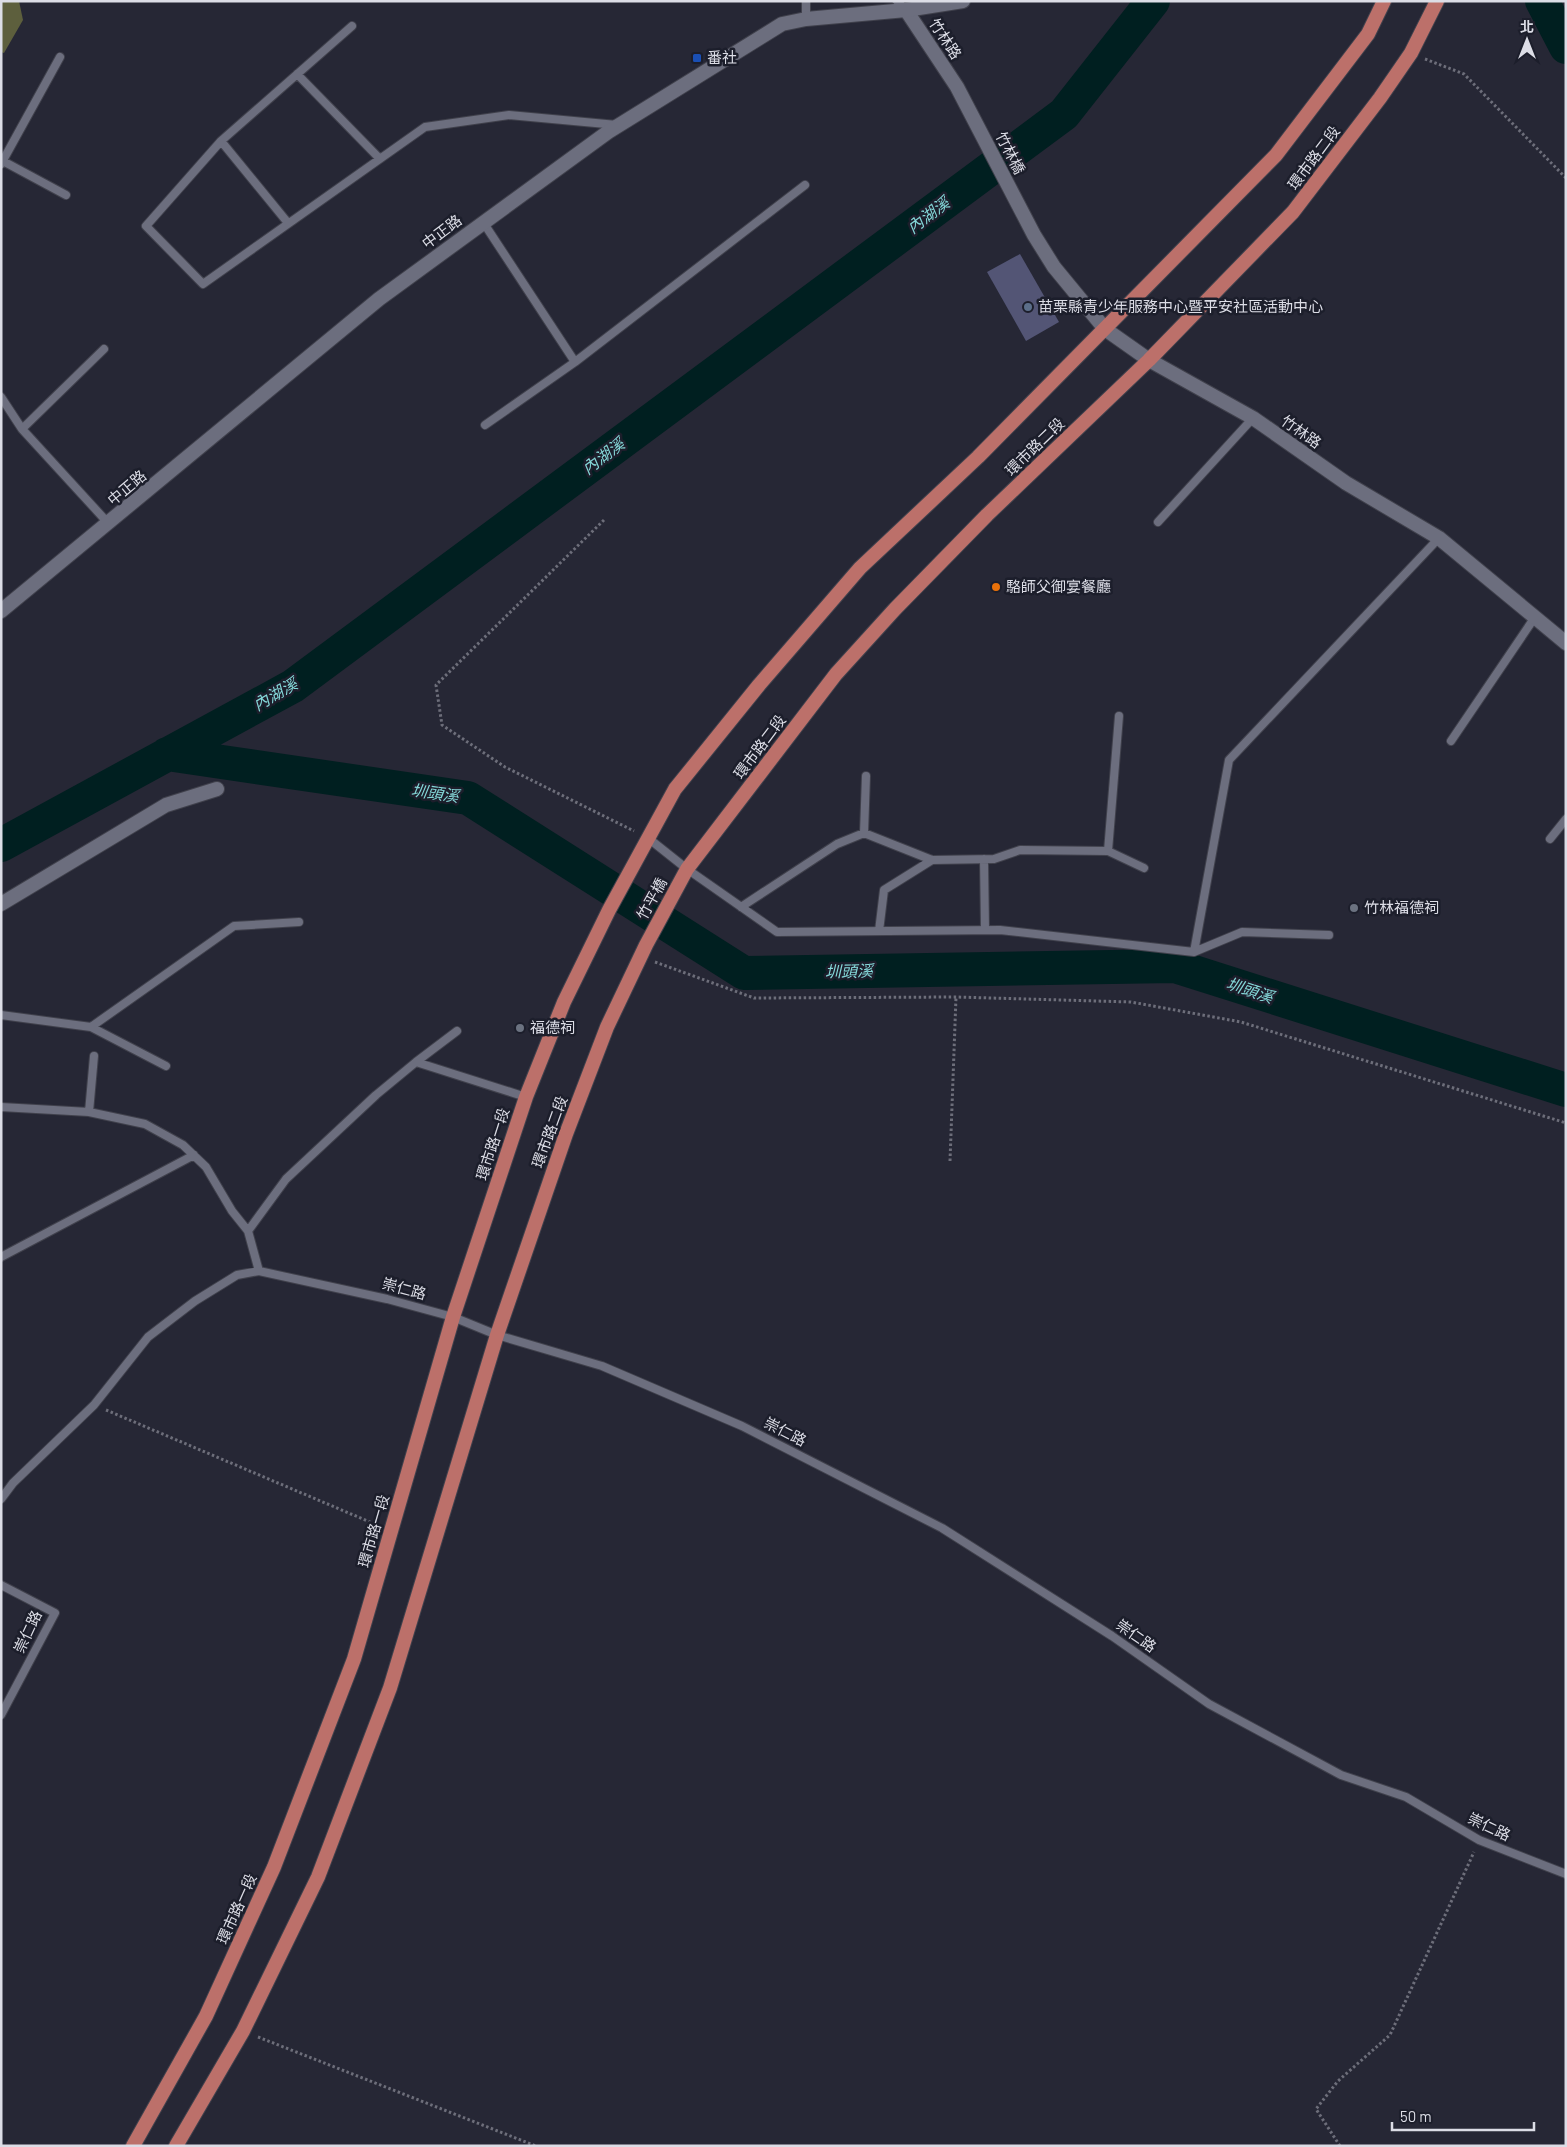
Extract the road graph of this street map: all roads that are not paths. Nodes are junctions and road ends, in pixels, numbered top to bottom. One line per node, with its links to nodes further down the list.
1 (806, 1): 6 (lane)
2 (963, 1): 5 (street, 中正路)
3 (1384, 1): 20 (main road)
4 (1437, 1): 22 (main road, 環市路二段)
5 (902, 6): 6 (street, 中正路); 10 (street, 竹林路)
6 (806, 19): 11 (street, 中正路)
7 (352, 26): 9 (lane)
8 (60, 57): 14 (lane)
9 (297, 74): 12 (lane); 13 (lane)
10 (957, 87): 19 (street, 竹林橋)
11 (619, 126): 13 (lane); 17 (street, 中正路)
12 (221, 141): 18 (lane); 18 (lane)
13 (380, 159): 18 (lane)
14 (2, 161): 16 (lane)
15 (805, 185): 23 (lane)
16 (66, 195)
17 (483, 222): 23 (lane); 29 (street, 中正路)
18 (288, 223)
19 (1034, 235): 20 (street, 竹林路)
20 (1105, 329): 22 (street, 竹林路); 40 (main road)
21 (104, 349): 27 (lane)
22 (1149, 360): 25 (street, 竹林路); 46 (main road, 環市路二段)
23 (575, 362): 26 (lane)
24 (1, 397): 27 (lane)
25 (1252, 418): 28 (lane); 30 (street, 竹林路)
26 (484, 425)
27 (22, 429): 29 (lane)
28 (1158, 522)
29 (109, 524): 31 (street, 中正路)
30 (1438, 538): 32 (street, 竹林路); 54 (lane)
31 (1, 611)
32 (1535, 617): 33 (street, 竹林路); 35 (lane)
33 (1566, 643)
34 (1119, 716): 42 (lane)
35 (1451, 741)
36 (866, 776): 39 (lane)
37 (217, 789): 47 (street)
38 (1566, 819): 41 (lane)
39 (864, 834): 44 (lane); 48 (lane)
40 (648, 838): 46 (lane); 61 (main road, 環市路一段)
41 (1550, 838)
42 (1108, 851): 43 (lane); 45 (lane)
43 (984, 859): 44 (lane); 50 (lane)
44 (932, 860): 51 (lane)
45 (1144, 868)
46 (687, 869): 48 (lane); 53 (main road, 竹平橋)
47 (1, 904)
48 (741, 907): 51 (lane)
49 (299, 922): 56 (lane)
50 (985, 930): 51 (lane); 54 (lane)
51 (879, 931)
52 (1329, 935): 54 (lane)
53 (643, 951): 69 (main road, 環市路二段)
54 (1194, 952)
55 (1, 1015): 56 (lane)
56 (90, 1027): 60 (lane)
57 (457, 1031): 59 (lane)
58 (94, 1056): 63 (lane)
59 (416, 1062): 61 (lane); 65 (lane)
60 (166, 1066)
61 (526, 1097): 68 (main road, 環市路一段)
62 (1, 1107): 63 (lane)
63 (89, 1112): 64 (lane)
64 (194, 1155): 65 (lane); 66 (lane)
65 (248, 1231): 67 (lane)
66 (1, 1257)
67 (259, 1271): 68 (lane, 崇仁路); 70 (lane, 崇仁路)
68 (453, 1317): 69 (lane, 崇仁路); 74 (main road, 環市路一段)
69 (497, 1335): 73 (lane, 崇仁路); 75 (main road)
70 (1, 1499)
71 (1, 1585): 72 (lane, 崇仁路)
72 (1, 1715)
73 (1566, 1874)
74 (133, 2146)
75 (176, 2146)

